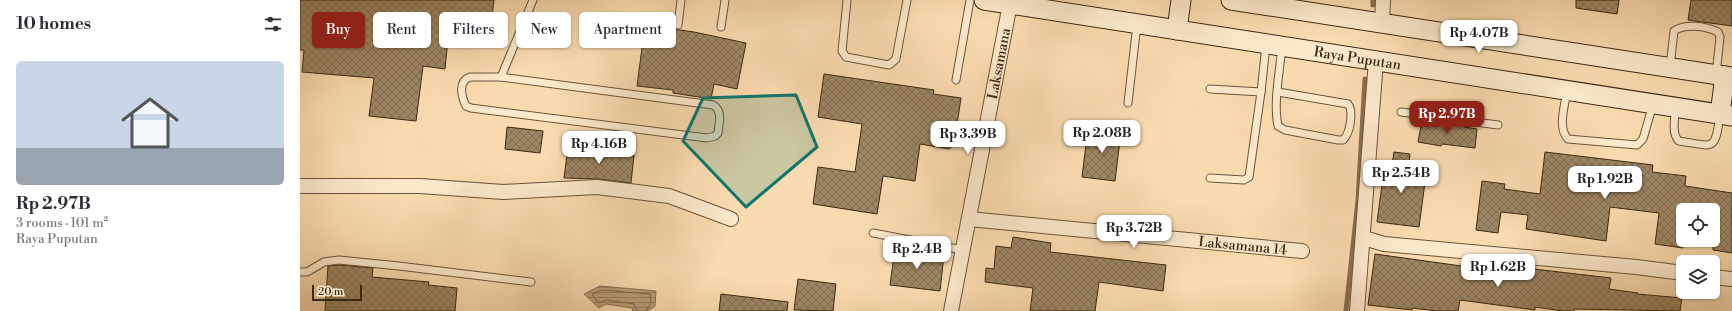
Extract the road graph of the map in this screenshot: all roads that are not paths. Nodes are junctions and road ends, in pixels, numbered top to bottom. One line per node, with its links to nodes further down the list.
1 (681, 0): 14 (lane)
2 (725, 0): 15 (lane)
3 (847, 0): 4 (lane)
4 (907, 0)
5 (970, 0): 22 (lane)
6 (984, 0): 11 (main road, Raya Puputan)
7 (1181, 0): 16 (main road)
8 (1231, 0): 13 (main road)
9 (1383, 0): 13 (street)
10 (531, 1): 21 (lane)
11 (1010, 4): 12 (main road, Raya Puputan); 36 (street, Laksamana)
12 (1137, 23): 16 (main road, Raya Puputan); 27 (lane)
13 (1382, 23): 19 (main road)
14 (678, 25)
15 (721, 27)
16 (1177, 30): 17 (main road, Raya Puputan)
17 (1274, 44): 18 (main road, Raya Puputan); 25 (lane); 26 (lane)
18 (1376, 60): 24 (main road, Raya Puputan); 38 (street)
19 (1670, 68): 20 (main road); 20 (lane)
20 (1724, 76): 31 (main road)
21 (501, 77): 21 (lane)
22 (956, 80)
23 (1210, 89): 25 (lane)
24 (1567, 90): 28 (main road, Raya Puputan); 28 (lane)
25 (1261, 92): 33 (lane)
26 (1278, 92): 26 (lane)
27 (1128, 103)
28 (1653, 104): 29 (main road, Raya Puputan)
29 (1676, 107): 31 (main road, Raya Puputan); 31 (lane)
30 (1401, 112): 32 (lane)
31 (1726, 115)
32 (1498, 125)
33 (1210, 178)
34 (300, 186): 35 (street)
35 (731, 219)
36 (968, 219): 39 (street, Laksamana); 40 (street, Laksamana 14)
37 (873, 233): 39 (lane)
38 (1364, 238): 42 (street); 47 (street)
39 (963, 250): 46 (street, Laksamana)
40 (1302, 251)
41 (300, 272): 45 (lane)
42 (1676, 272)
43 (1720, 278): 44 (street)
44 (1732, 279)
45 (531, 282)
46 (952, 311)
47 (1357, 311)

